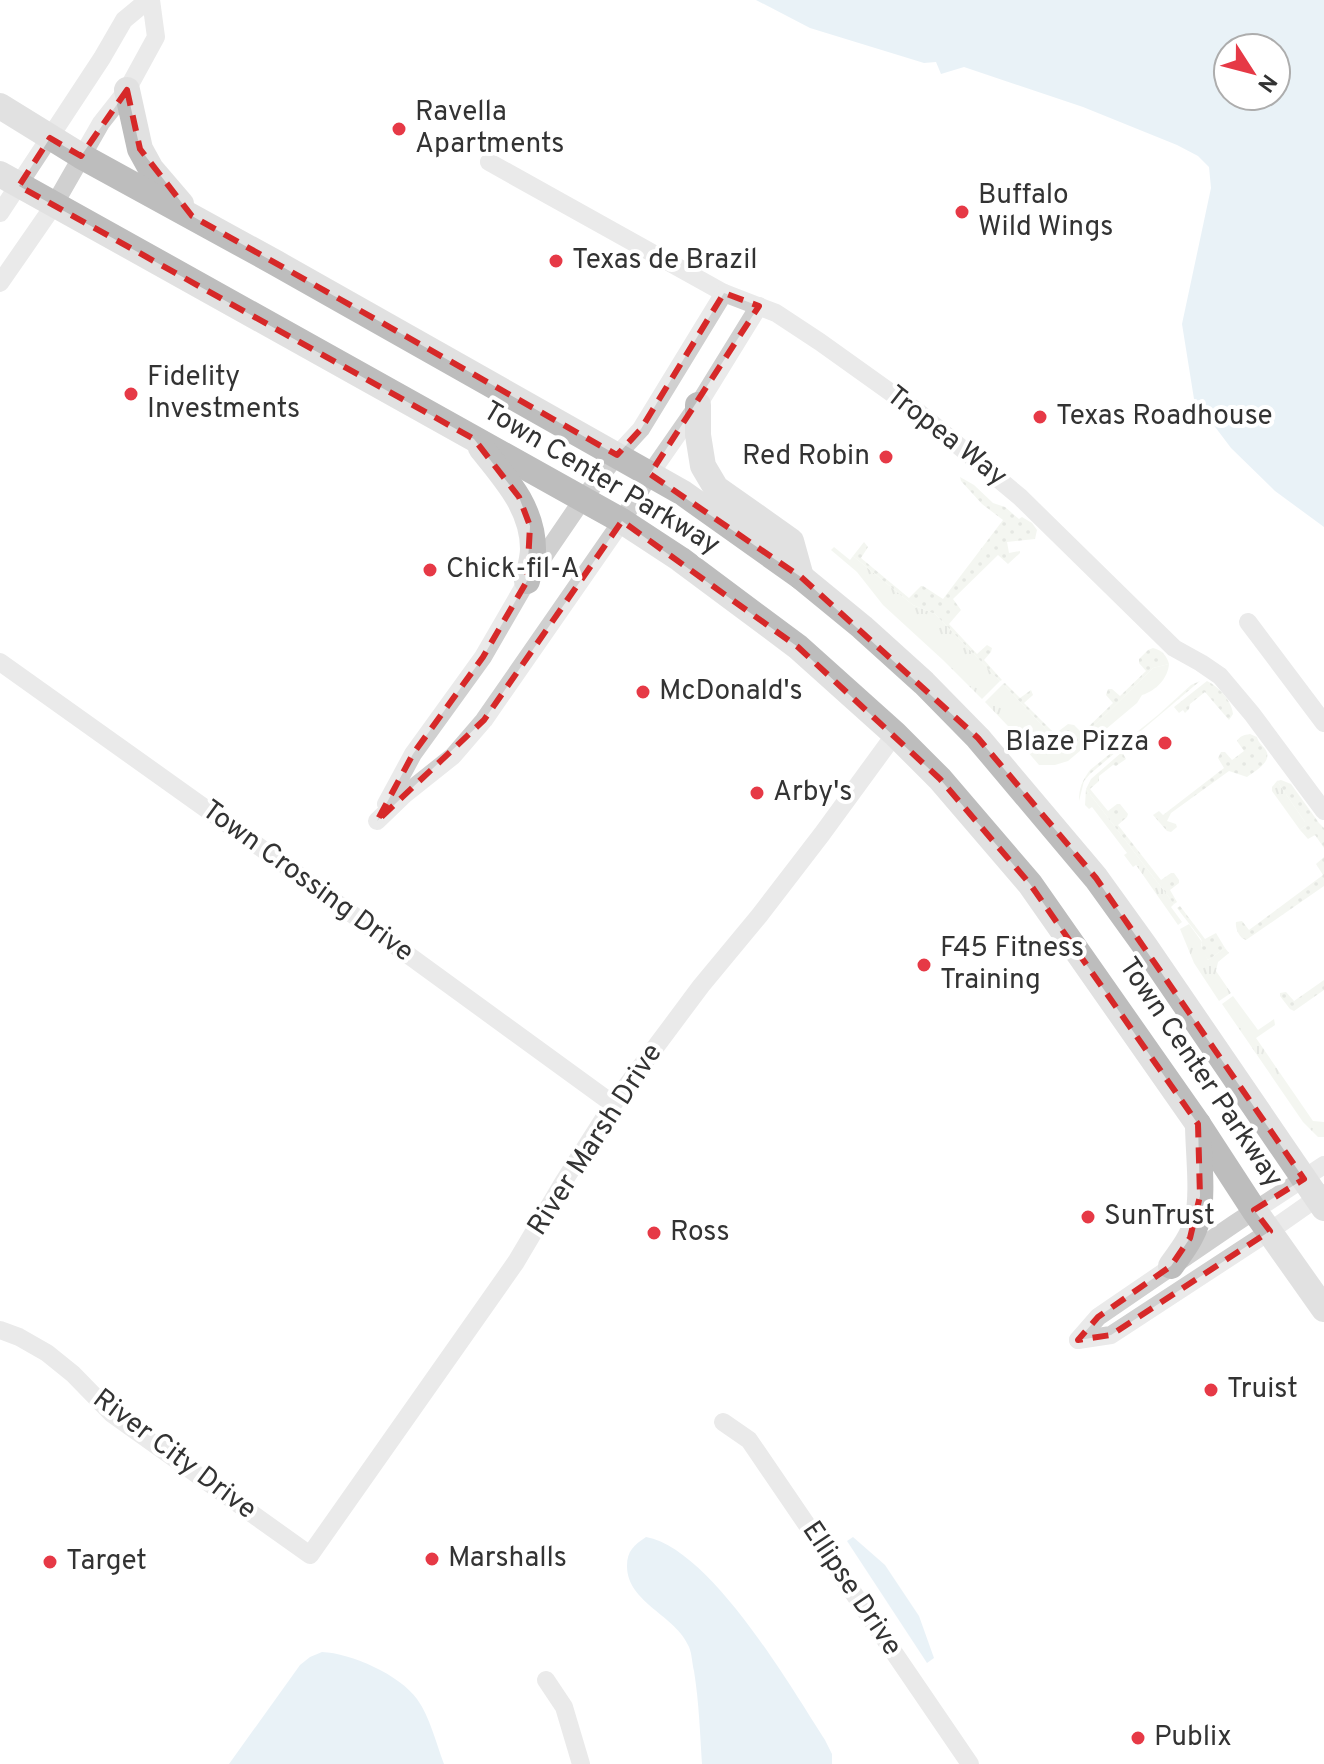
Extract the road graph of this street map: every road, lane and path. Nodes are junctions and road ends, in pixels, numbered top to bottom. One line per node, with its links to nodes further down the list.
1 (150, 0): 2 (street); 4 (street)
2 (127, 90): 5 (street); 10 (main road)
3 (0, 106): 4 (main road, Town Center Parkway)
4 (50, 138): 5 (main road, Town Center Parkway); 7 (street)
5 (81, 156): 8 (street); 10 (main road, Town Center Parkway)
6 (489, 162): 12 (street, Tropea Way)
7 (10, 180): 8 (main road, Town Center Parkway); 9 (street)
8 (54, 205): 11 (street); 15 (main road, Town Center Parkway)
9 (0, 213)
10 (192, 216): 16 (main road, Town Center Parkway)
11 (0, 283)
12 (724, 293): 13 (street, Tropea Way); 16 (street)
13 (759, 306): 14 (street); 26 (street, Tropea Way)
14 (698, 405): 17 (street); 20 (main road)
15 (474, 439): 18 (main road, Town Center Parkway); 21 (main road)
16 (617, 455): 17 (main road, Town Center Parkway); 18 (street)
17 (650, 474): 19 (street); 20 (main road, Town Center Parkway)
18 (583, 499): 19 (main road, Town Center Parkway); 21 (street)
19 (622, 521): 21 (street); 25 (main road, Town Center Parkway)
20 (801, 577): 29 (main road, Town Center Parkway)
21 (527, 581)
22 (1248, 622): 24 (street)
23 (0, 662): 27 (street, Town Crossing Drive)
24 (1324, 723)
25 (895, 734): 27 (street, River Marsh Drive); 28 (main road, Town Center Parkway)
26 (1324, 811)
27 (613, 1104): 35 (street, River Marsh Drive)
28 (1198, 1124): 30 (main road, Town Center Parkway); 31 (main road)
29 (1318, 1189): 30 (street); 30 (street)
30 (1262, 1221): 31 (street); 31 (street); 32 (main road, Town Center Parkway)
31 (1171, 1266)
32 (1324, 1309)
33 (0, 1330): 35 (street, River City Drive)
34 (723, 1422): 38 (street, Ellipse Drive)
35 (310, 1555)
36 (546, 1680): 37 (street)
37 (581, 1764)
38 (970, 1764)

